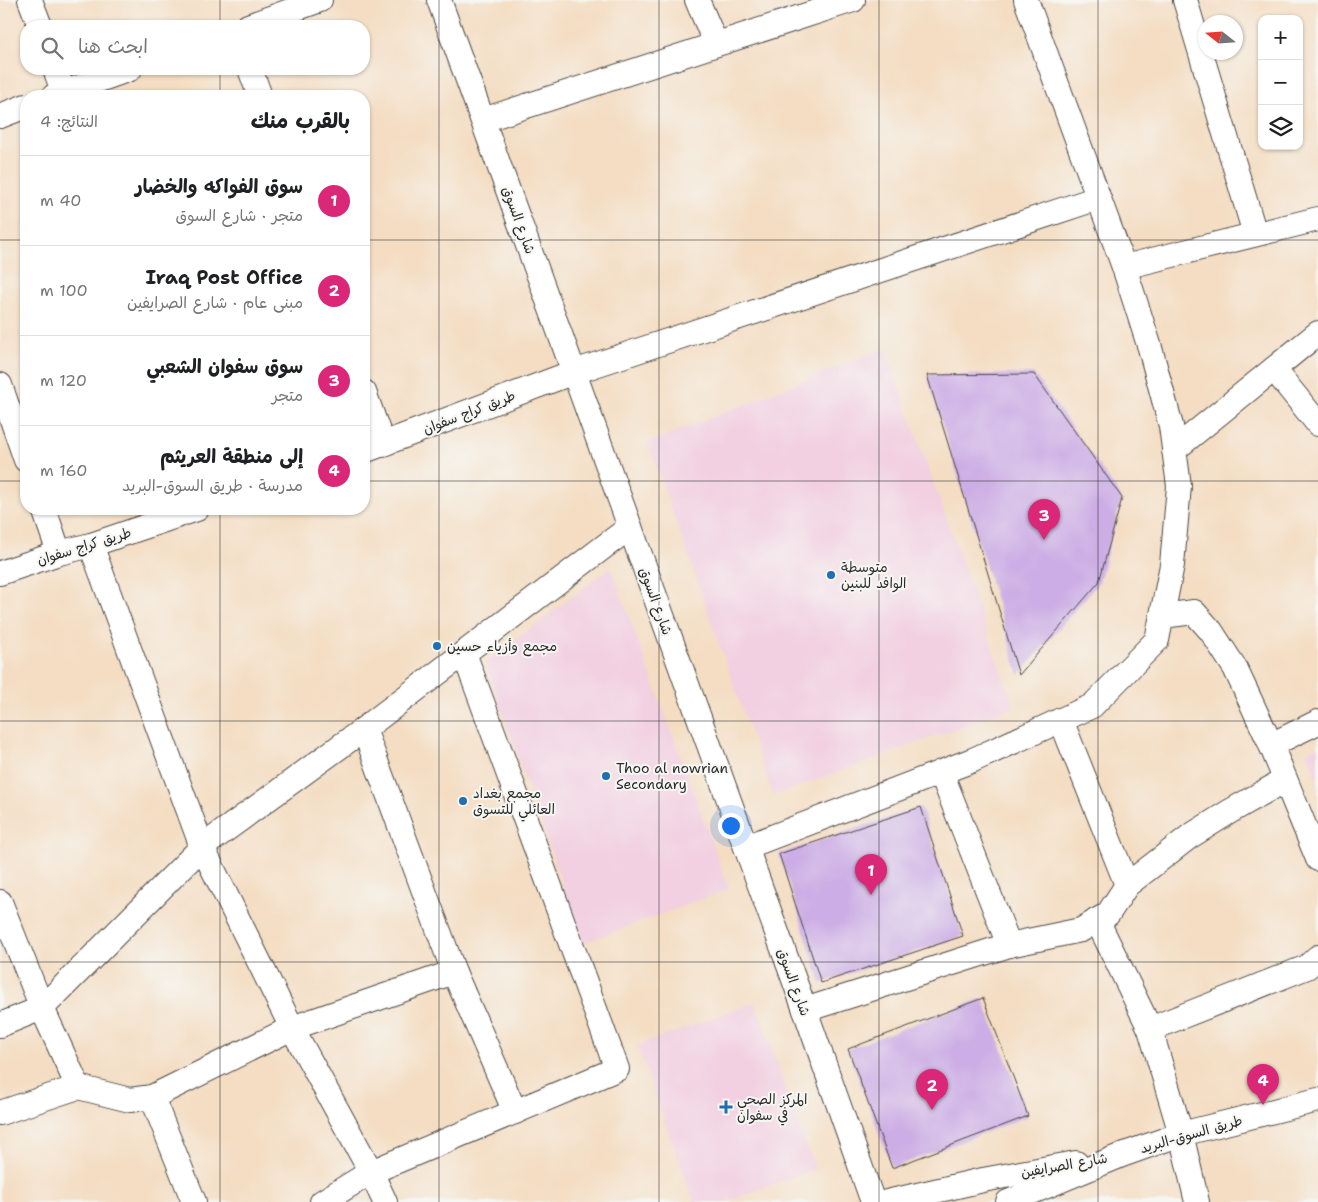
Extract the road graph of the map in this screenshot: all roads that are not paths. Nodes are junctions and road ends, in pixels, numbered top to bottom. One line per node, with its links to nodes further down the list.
1 (30, 0): 8 (street)
2 (320, 0): 9 (street)
3 (439, 0): 19 (street, شارع السوق)
4 (697, 0): 10 (street)
5 (852, 0): 10 (street)
6 (1026, 0): 20 (street)
7 (1185, 0): 22 (street)
8 (38, 20)
9 (265, 20)
10 (716, 44): 19 (street)
11 (56, 75): 14 (street)
12 (114, 75): 15 (street)
13 (252, 75): 16 (street)
14 (60, 90)
15 (74, 90)
16 (258, 90)
17 (20, 108): 18 (street)
18 (0, 116)
19 (483, 120): 26 (street, شارع السوق)
20 (1098, 198): 23 (street); 26 (street, طريق كراج سفوان)
21 (1318, 219): 22 (street)
22 (1255, 234): 23 (street)
23 (1124, 267): 32 (street)
24 (1318, 333): 25 (street)
25 (1274, 369): 28 (street); 32 (street)
26 (574, 372): 31 (street, طريق كراج سفوان); 35 (street, شارع السوق)
27 (0, 386): 30 (street)
28 (1318, 424)
29 (370, 429): 31 (street)
30 (20, 443)
31 (373, 448)
32 (1174, 450): 39 (street)
33 (46, 515): 37 (street)
34 (179, 515): 36 (street, طريق كراج سفوان)
35 (630, 527): 40 (street); 48 (street, شارع السوق)
36 (91, 545): 37 (street, طريق كراج سفوان); 47 (street)
37 (59, 553): 38 (street, طريق كراج سفوان)
38 (0, 573)
39 (1162, 616): 41 (street); 44 (street)
40 (464, 653): 43 (street); 64 (street)
41 (1061, 720): 45 (street); 50 (street)
42 (1318, 722): 44 (street)
43 (364, 728): 47 (street); 55 (street)
44 (1271, 745): 46 (street)
45 (941, 772): 48 (street); 53 (street)
46 (1286, 780): 49 (street); 50 (street)
47 (202, 847): 56 (street); 59 (street)
48 (746, 847): 57 (street, شارع السوق)
49 (1318, 859)
50 (1127, 885): 52 (street)
51 (0, 902): 56 (street)
52 (1097, 920): 53 (street); 60 (street)
53 (1009, 945): 57 (street)
54 (1318, 957): 60 (street)
55 (454, 972): 59 (street); 64 (street)
56 (42, 1008): 58 (street); 61 (street)
57 (804, 1010): 72 (street, شارع السوق)
58 (0, 1025)
59 (292, 1028): 62 (street); 68 (street)
60 (1150, 1029): 66 (street)
61 (78, 1087): 62 (street); 65 (street)
62 (152, 1097): 69 (street)
63 (1318, 1100): 66 (street, طريق السوق-البريد)
64 (516, 1112): 68 (street)
65 (0, 1113)
66 (1181, 1134): 67 (street, طريق السوق-البريد); 75 (street)
67 (1122, 1155): 73 (street, شارع الصرايفين); 74 (street, شارع الصرايفين)
68 (371, 1172): 70 (street); 71 (street)
69 (194, 1202)
70 (322, 1202)
71 (385, 1202)
72 (873, 1202)
73 (887, 1202)
74 (1008, 1202)
75 (1196, 1202)

